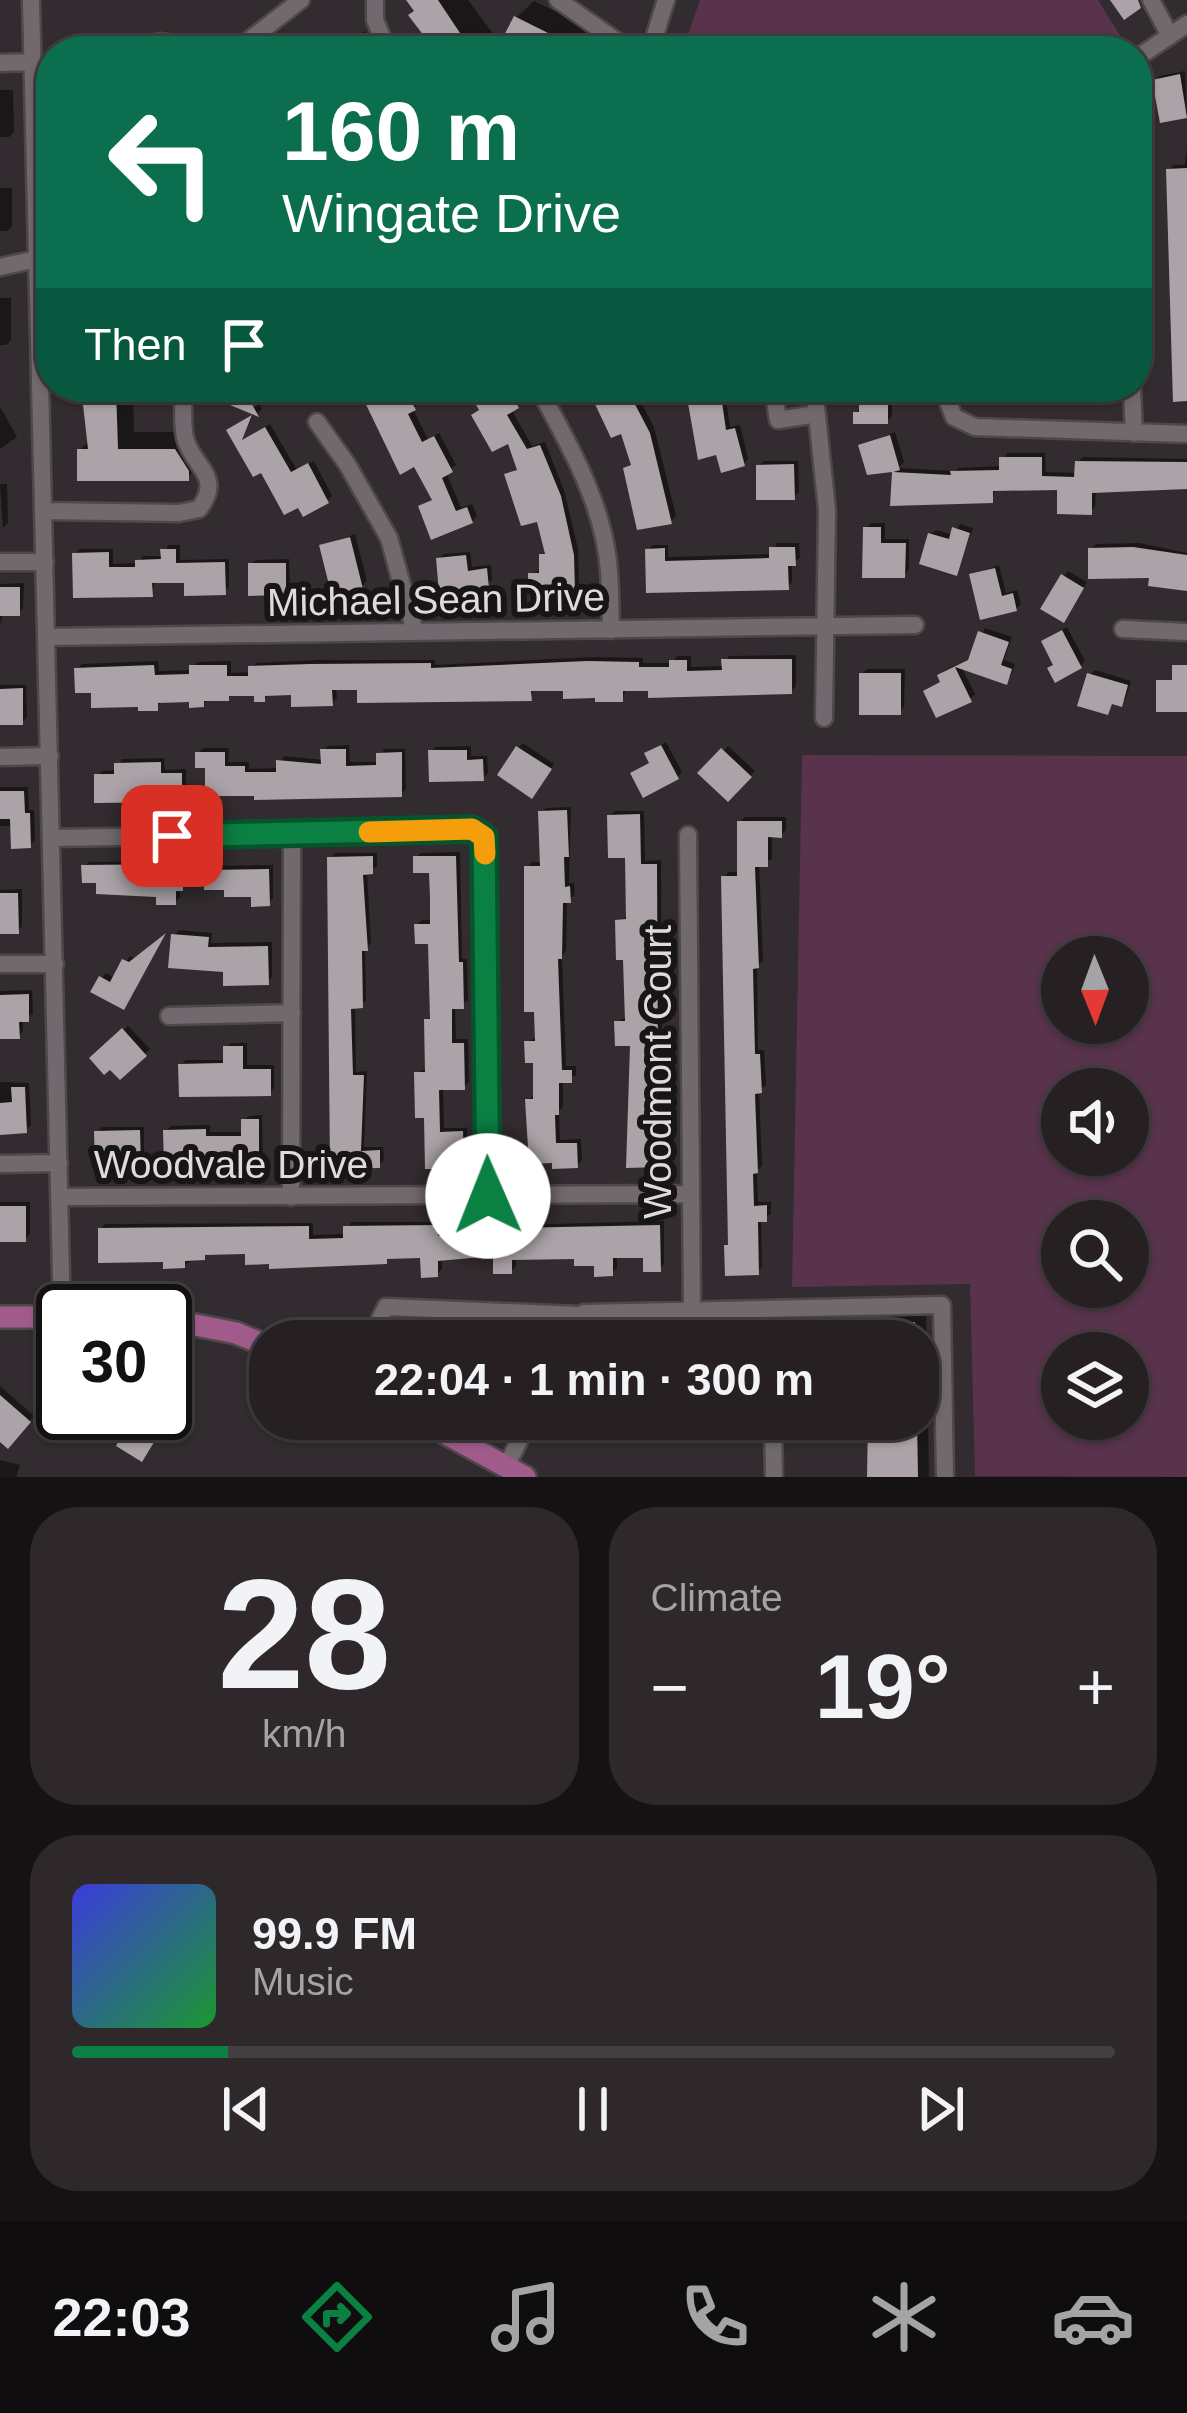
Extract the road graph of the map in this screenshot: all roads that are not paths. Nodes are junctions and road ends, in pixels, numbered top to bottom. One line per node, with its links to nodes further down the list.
1 (31, 0): 14 (street)
2 (301, 0): 8 (street)
3 (374, 0): 9 (street)
4 (558, 0): 10 (street)
5 (666, 0): 11 (street)
6 (1151, 0): 12 (street)
7 (1187, 24): 12 (street)
8 (254, 36)
9 (382, 36)
10 (610, 36)
11 (655, 36)
12 (1170, 36): 13 (street)
13 (1152, 48)
14 (33, 62): 15 (street); 16 (street)
15 (0, 63)
16 (36, 115)
17 (36, 258): 18 (street)
18 (0, 267)
19 (44, 402): 30 (street)
20 (185, 402): 30 (street)
21 (546, 402): 36 (street)
22 (775, 402): 26 (street)
23 (816, 402): 26 (street)
24 (948, 402): 28 (street)
25 (1133, 402): 28 (street)
26 (817, 414): 34 (street)
27 (317, 422): 37 (street)
28 (1134, 433): 29 (street)
29 (1187, 434)
30 (44, 511): 32 (street)
31 (0, 562): 32 (street)
32 (45, 562): 39 (street)
33 (915, 626): 34 (street, Michael Sean Drive)
34 (825, 627): 36 (street, Michael Sean Drive); 40 (street)
35 (1123, 629): 38 (street)
36 (611, 630): 37 (street, Michael Sean Drive)
37 (415, 632): 39 (street, Michael Sean Drive)
38 (1187, 632)
39 (47, 637): 41 (street)
40 (824, 718)
41 (50, 756): 42 (street); 45 (street)
42 (0, 757)
43 (292, 833): 45 (street); 48 (street); 53 (street)
44 (688, 835): 52 (street, Woodmont Court)
45 (52, 838): 47 (street)
46 (0, 964): 47 (street)
47 (55, 964): 50 (street)
48 (292, 1013): 49 (street); 54 (street)
49 (169, 1016)
50 (59, 1163): 51 (street, Woodvale Drive); 55 (street)
51 (0, 1164)
52 (691, 1194): 53 (street, Woodvale Drive); 57 (street, Woodmont Court)
53 (488, 1196): 54 (street, Woodvale Drive)
54 (291, 1197): 55 (street, Woodvale Drive)
55 (60, 1198): 56 (street)
56 (62, 1284)
57 (692, 1308): 58 (street); 70 (street)
58 (579, 1316): 61 (street); 62 (street)
59 (0, 1317): 60 (main road)
60 (36, 1317)
61 (380, 1320)
62 (576, 1320)
63 (192, 1324): 64 (main road)
64 (249, 1338)
65 (457, 1440): 68 (main road)
66 (521, 1440): 68 (street)
67 (773, 1440): 69 (street)
68 (515, 1472)
69 (774, 1477)
70 (945, 1477)

